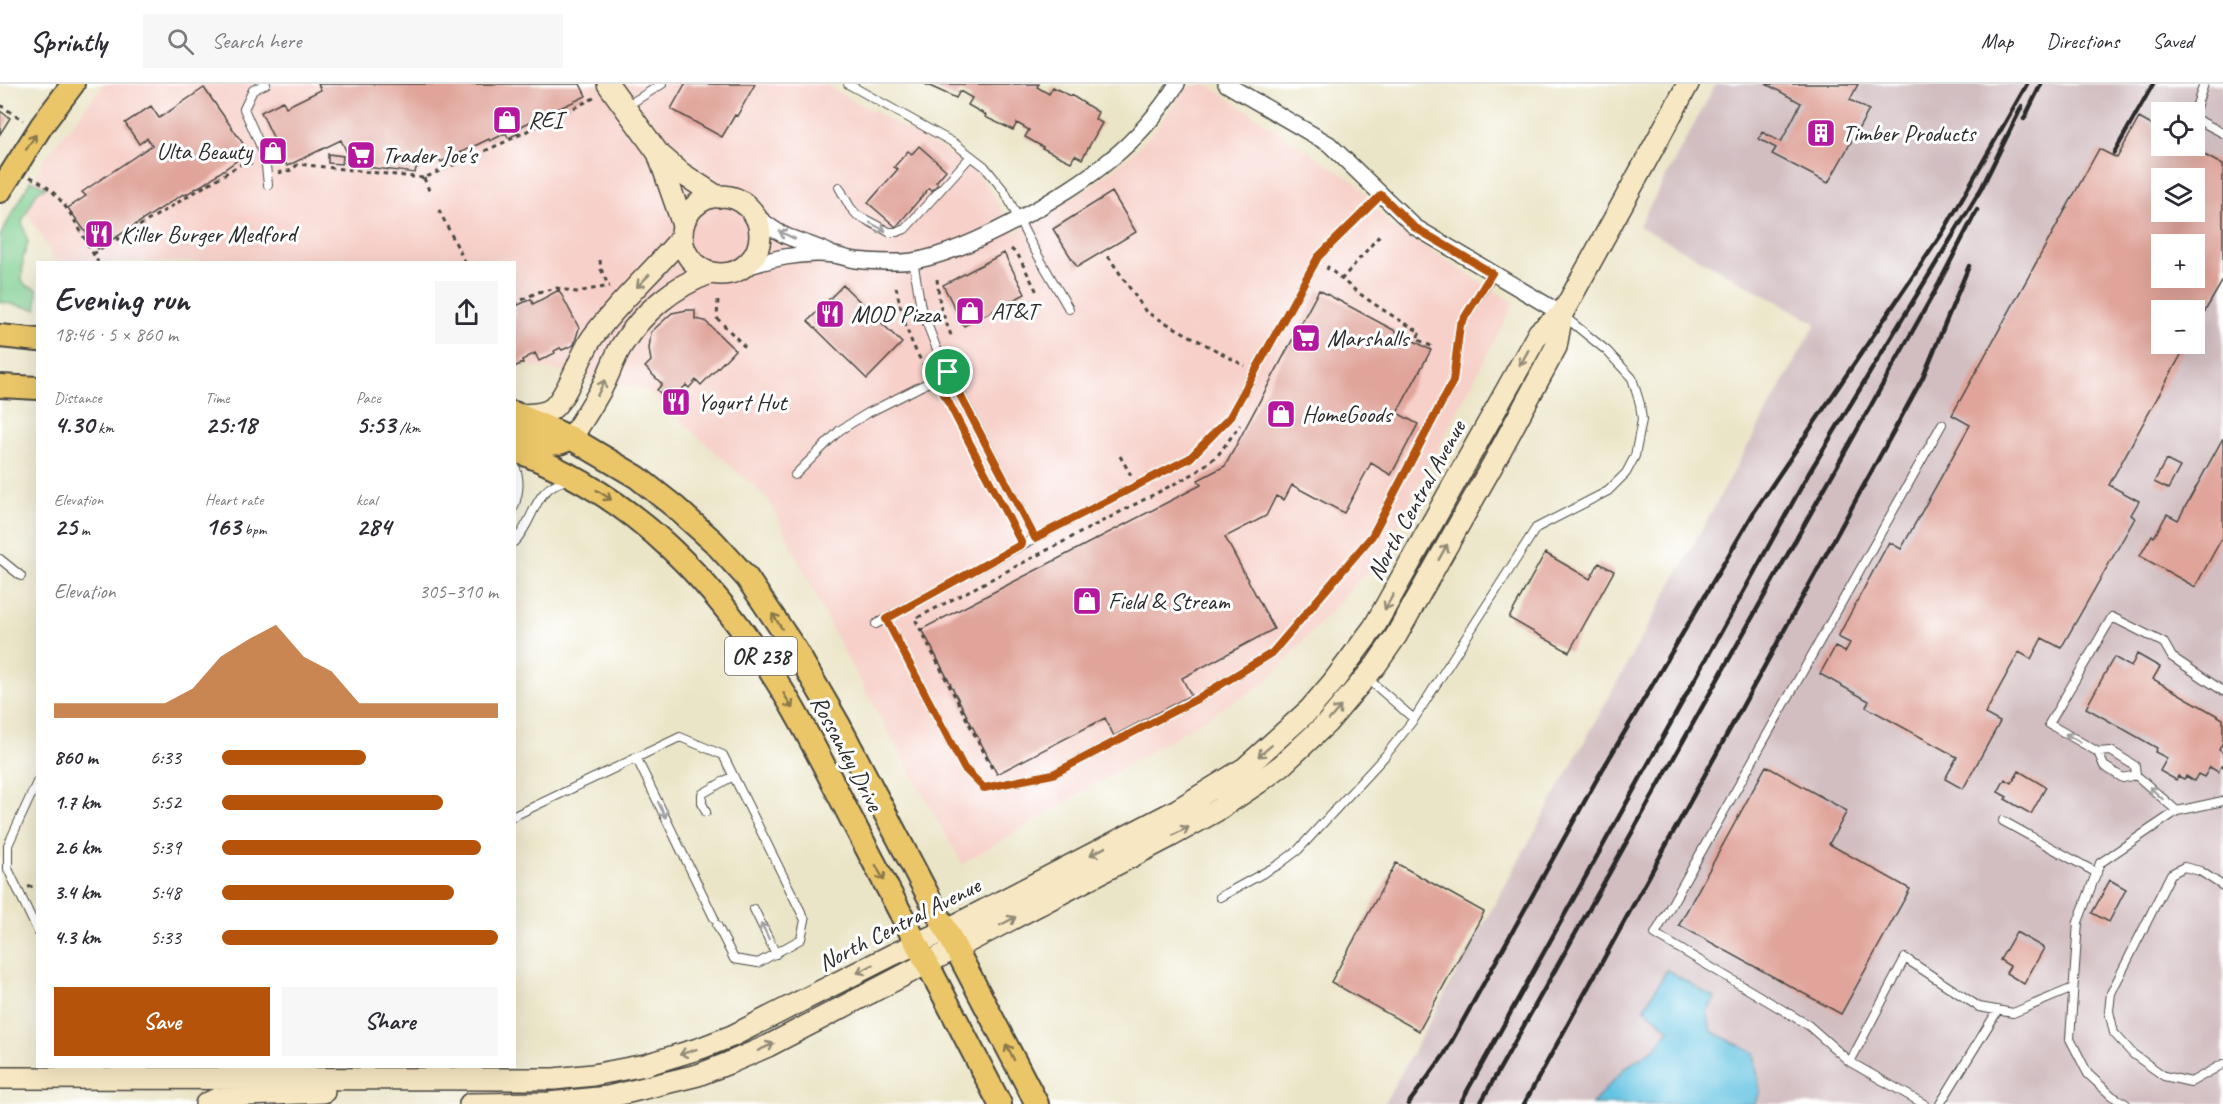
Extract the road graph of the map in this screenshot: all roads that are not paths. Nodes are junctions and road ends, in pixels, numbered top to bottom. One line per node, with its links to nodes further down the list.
1 (73, 84): 18 (main road, one-way to 1)
2 (266, 84): 16 (lane)
3 (662, 84): 11 (lane)
4 (848, 84): 15 (lane)
5 (1177, 84): 22 (street)
6 (1226, 84): 19 (street)
7 (1688, 84): 30 (street, North Central Avenue)
8 (2204, 84): 10 (lane)
9 (601, 91): 11 (street)
10 (2198, 102)
11 (624, 108): 14 (street)
12 (2205, 124): 13 (lane)
13 (2223, 133)
14 (658, 153): 20 (street); 23 (street)
15 (971, 156): 17 (lane, one-way to 15); 22 (lane)
16 (268, 185)
17 (839, 187)
18 (0, 191)
19 (1381, 195): 28 (street); 44 (lane)
20 (718, 197): 21 (street); 23 (street)
21 (747, 207): 24 (street, one-way to 21); 26 (street)
22 (1018, 219): 25 (street); 29 (lane)
23 (682, 231): 27 (street); 36 (street, one-way to 36)
24 (833, 255): 25 (street); 26 (street)
25 (913, 260): 33 (lane)
26 (740, 269): 27 (street)
27 (710, 273): 38 (street, one-way to 27)
28 (1492, 273): 30 (street); 48 (lane)
29 (1069, 309)
30 (1562, 314): 50 (street, North Central Avenue, one-way to 30); 52 (lane); 68 (street, North Central Avenue, one-way to 68)
31 (0, 336): 32 (main road)
32 (36, 340)
33 (948, 372): 41 (lane); 44 (lane)
34 (0, 386): 35 (main road)
35 (36, 388)
36 (517, 420): 38 (main road)
37 (1942, 424): 74 (lane)
38 (571, 438): 68 (main road, Rossanley Drive / OR 238, one-way to 38)
39 (516, 451): 42 (main road, Rossanley Drive / OR 238)
40 (516, 468): 43 (lane)
41 (795, 475)
42 (576, 478): 45 (lane); 69 (main road, Rossanley Drive / OR 238, one-way to 69)
43 (516, 502)
44 (1035, 538): 48 (lane)
45 (516, 540)
46 (0, 558): 47 (lane)
47 (21, 576)
48 (886, 619): 49 (lane)
49 (876, 624)
50 (1365, 677): 52 (lane); 68 (street, North Central Avenue, one-way to 50)
51 (2223, 691): 53 (lane, one-way to 51)
52 (1414, 719): 65 (lane)
53 (2098, 752): 55 (lane); 55 (lane)
54 (636, 757): 56 (lane); 61 (lane); 70 (lane, one-way to 70)
55 (2136, 775): 60 (lane, one-way to 55)
56 (734, 776): 59 (lane); 70 (lane)
57 (36, 784): 67 (lane)
58 (2223, 801): 60 (lane)
59 (706, 812)
60 (2177, 812): 63 (lane)
61 (516, 815)
62 (2003, 821): 63 (lane)
63 (2097, 873): 72 (lane)
64 (2223, 886): 75 (lane)
65 (1220, 897)
66 (754, 909): 70 (lane, one-way to 66)
67 (36, 928)
68 (951, 939): 69 (street, North Central Avenue); 71 (street, North Central Avenue); 81 (main road, Rossanley Drive / OR 238, one-way to 68)
69 (917, 943): 71 (main road, Rossanley Drive / OR 238); 76 (street, North Central Avenue, one-way to 76)
70 (776, 954)
71 (927, 964): 79 (street, North Central Avenue, one-way to 71); 80 (main road, Rossanley Drive / OR 238)
72 (2073, 988): 73 (lane); 84 (lane)
73 (1998, 1010): 74 (lane); 83 (lane)
74 (1850, 1062): 82 (lane)
75 (2223, 1064)
76 (346, 1076): 77 (street, North Central Avenue); 78 (street)
77 (0, 1078)
78 (206, 1104)
79 (470, 1104)
80 (1000, 1104)
81 (1037, 1104)
82 (1924, 1104)
83 (1940, 1104)
84 (2126, 1104)

